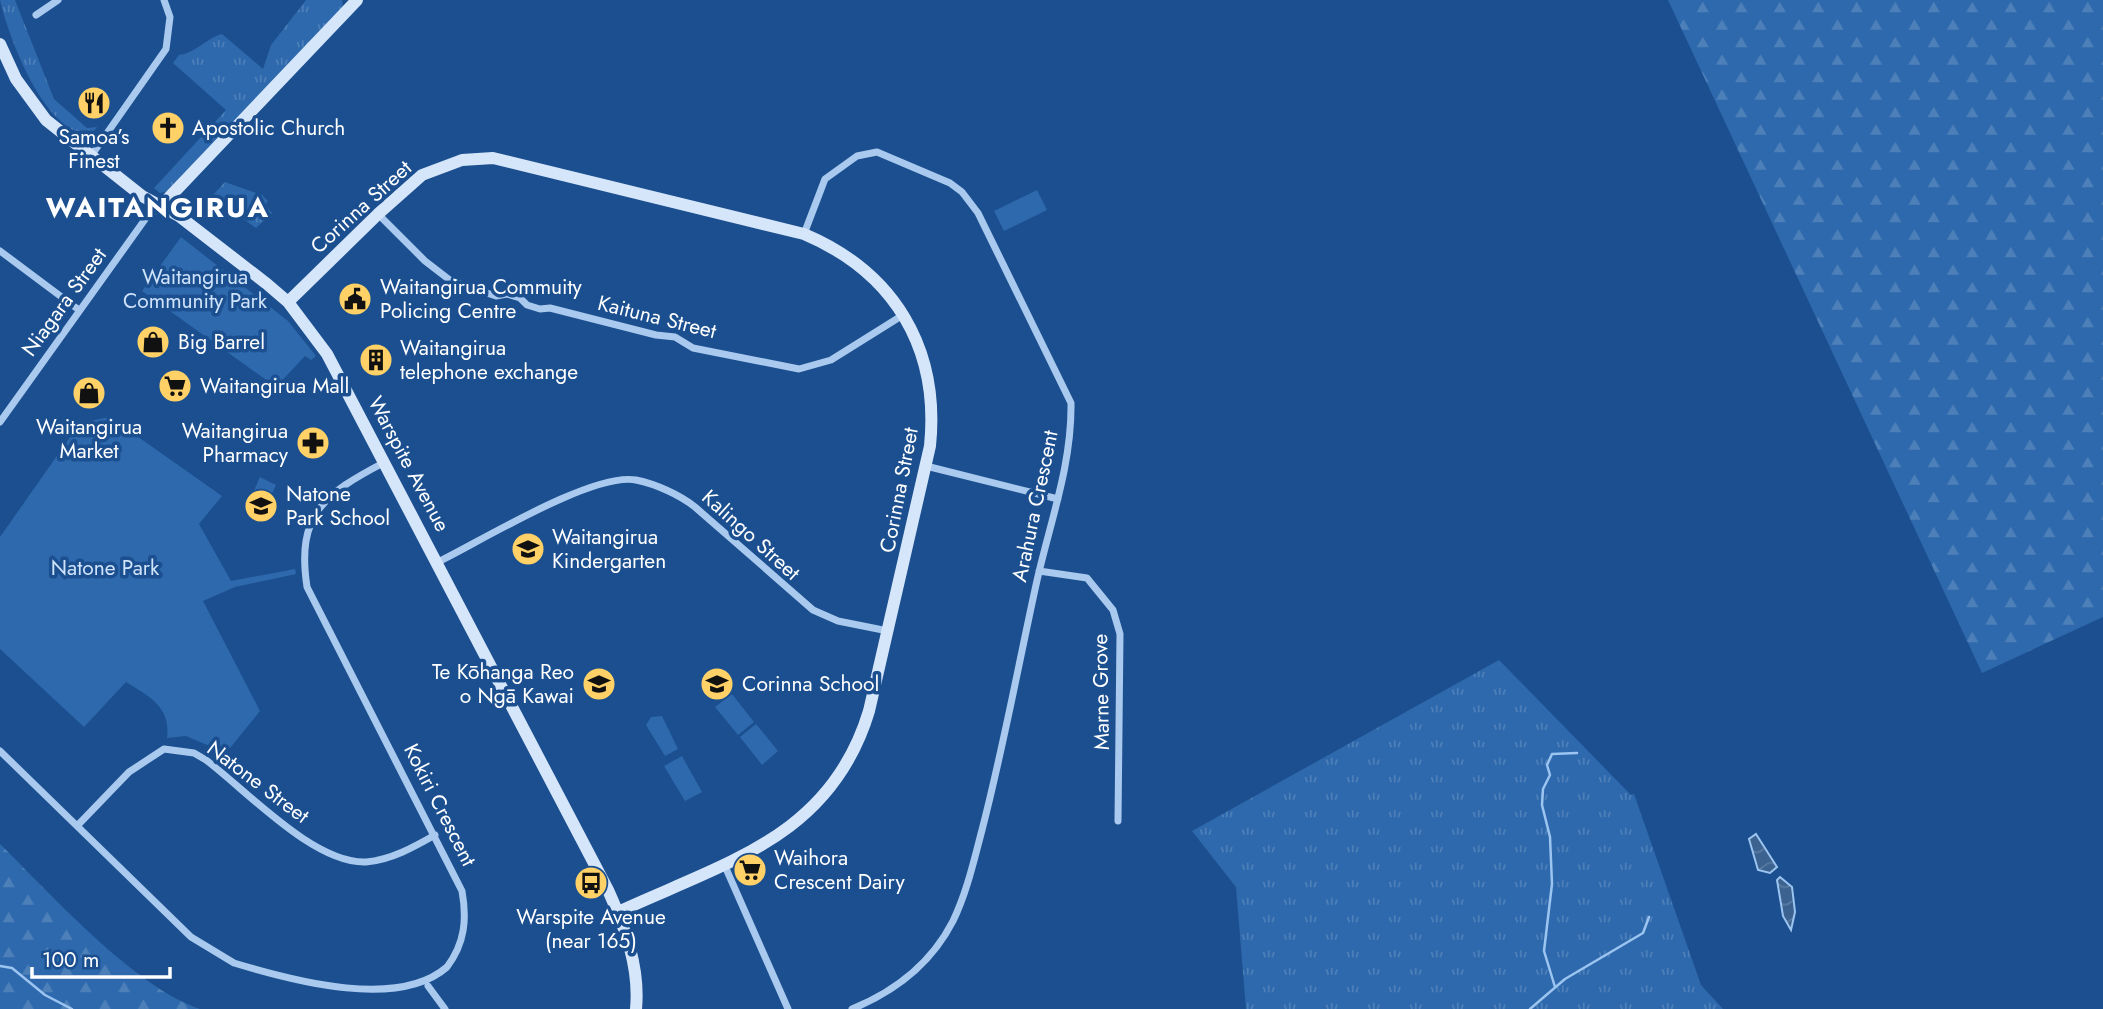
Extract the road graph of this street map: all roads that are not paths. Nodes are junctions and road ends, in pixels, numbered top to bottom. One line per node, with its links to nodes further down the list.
1 (58, 0): 4 (street)
2 (164, 0): 6 (street)
3 (357, 0): 7 (main road)
4 (36, 15)
5 (0, 44): 6 (main road, Warspite Avenue)
6 (91, 156): 7 (main road, Warspite Avenue)
7 (161, 206): 11 (main road, Warspite Avenue); 12 (street, Niagara Street)
8 (378, 214): 9 (main road, Corinna Street); 11 (main road, Corinna Street); 13 (street, Kaituna Street)
9 (804, 234): 13 (main road, Corinna Street); 17 (street, Arahura Crescent)
10 (0, 251): 12 (street)
11 (288, 302): 15 (main road, Warspite Avenue)
12 (79, 310): 14 (street, Niagara Street)
13 (904, 315): 16 (main road, Corinna Street)
14 (0, 422)
15 (386, 461): 18 (main road, Warspite Avenue); 24 (street, Kokiri Crescent)
16 (926, 466): 17 (street); 20 (main road, Corinna Street)
17 (1058, 499): 19 (street, Arahura Crescent)
18 (438, 562): 20 (street, Kalingo Street); 26 (main road, Warspite Avenue)
19 (1039, 570): 22 (street, Marne Grove); 33 (street, Arahura Crescent)
20 (888, 631): 25 (main road, Corinna Street)
21 (0, 751): 23 (street)
22 (1118, 821)
23 (76, 825): 24 (street, Natone Street); 29 (street)
24 (436, 835): 27 (street, Kokiri Crescent)
25 (723, 863): 26 (main road, Corinna Street); 32 (street)
26 (618, 912): 31 (main road, Warspite Avenue)
27 (428, 986): 28 (street, Kokiri Crescent); 30 (street)
28 (418, 993)
29 (353, 998)
30 (445, 1009)
31 (636, 1009)
32 (788, 1009)
33 (852, 1009)

